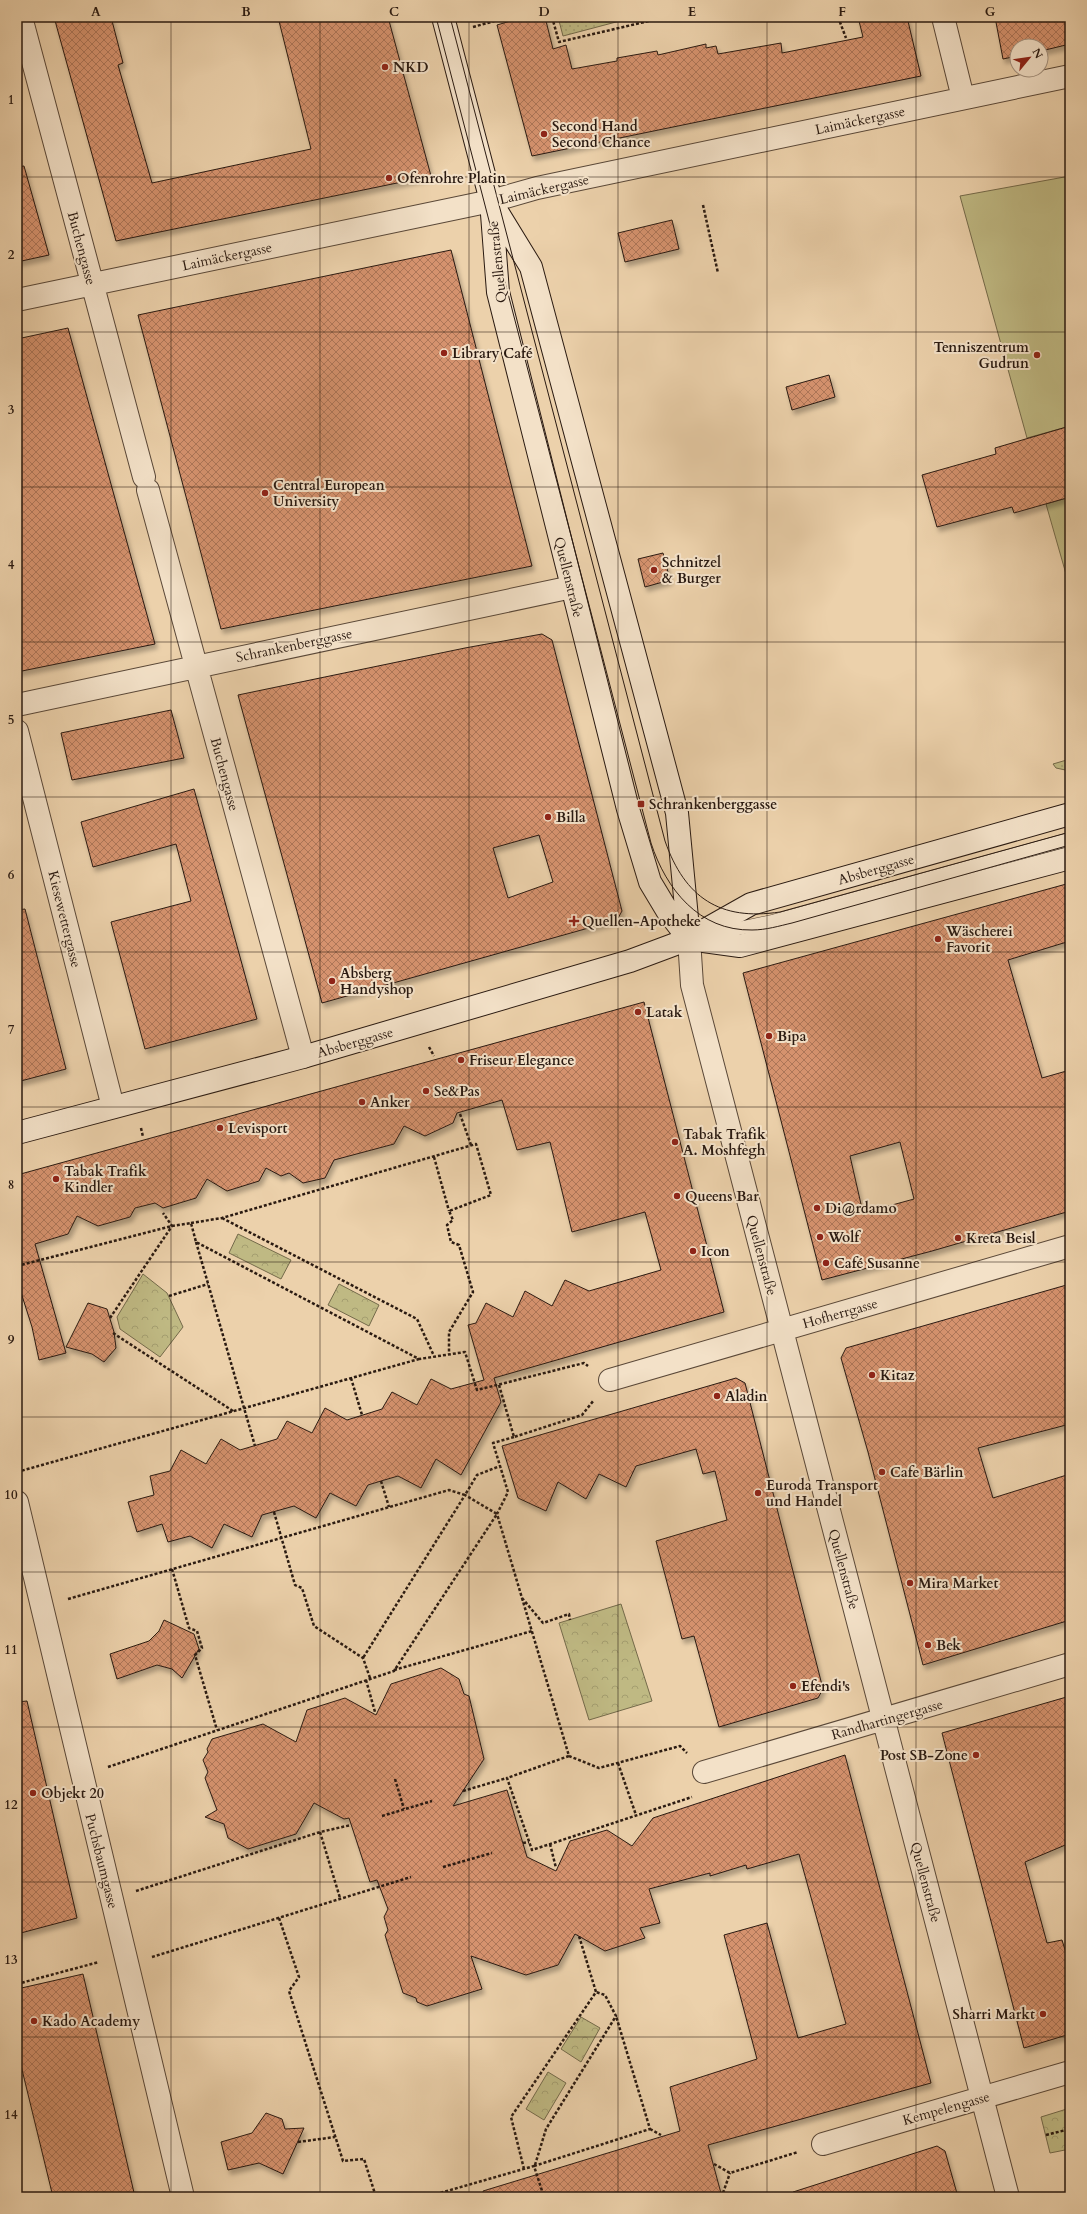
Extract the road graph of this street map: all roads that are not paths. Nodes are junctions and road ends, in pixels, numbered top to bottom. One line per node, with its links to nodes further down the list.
1 (21, 17): 7 (street, Buchengasse)
2 (944, 17): 5 (street)
3 (445, 26): 6 (street, Quellenstraße)
4 (1070, 76): 5 (street, Laimäckergasse)
5 (963, 98): 6 (street, Laimäckergasse)
6 (491, 201): 7 (street, Laimäckergasse); 9 (street, Quellenstraße); 16 (street, Quellenstraße)
7 (91, 284): 8 (street, Laimäckergasse); 10 (street, Buchengasse)
8 (17, 300)
9 (572, 587): 10 (street, Schrankenberggasse); 16 (street, Quellenstraße)
10 (196, 666): 11 (street, Schrankenberggasse); 17 (street, Buchengasse)
11 (17, 705)
12 (17, 731): 18 (street, Kiesewettergasse)
13 (1070, 814): 16 (street, Absberggasse)
14 (1070, 839): 16 (lane, Absberggasse)
15 (1070, 858): 16 (street, Absberggasse)
16 (689, 939): 17 (street, Absberggasse); 21 (street, Quellenstraße)
17 (303, 1057): 18 (street, Absberggasse)
18 (113, 1107): 19 (street, Absberggasse)
19 (17, 1133)
20 (1070, 1246): 21 (street, Hofherrgasse)
21 (782, 1330): 22 (street, Hofherrgasse); 25 (street, Quellenstraße)
22 (610, 1380)
23 (17, 1502): 30 (street, Puchsbaumgasse)
24 (1070, 1664): 25 (street, Randhartingergasse)
25 (884, 1720): 26 (street, Randhartingergasse); 28 (street, Quellenstraße)
26 (704, 1772)
27 (1070, 2072): 28 (street, Kempelengasse)
28 (982, 2098): 29 (street, Kempelengasse); 31 (street, Quellenstraße)
29 (822, 2144)
30 (183, 2197)
31 (1008, 2197)

